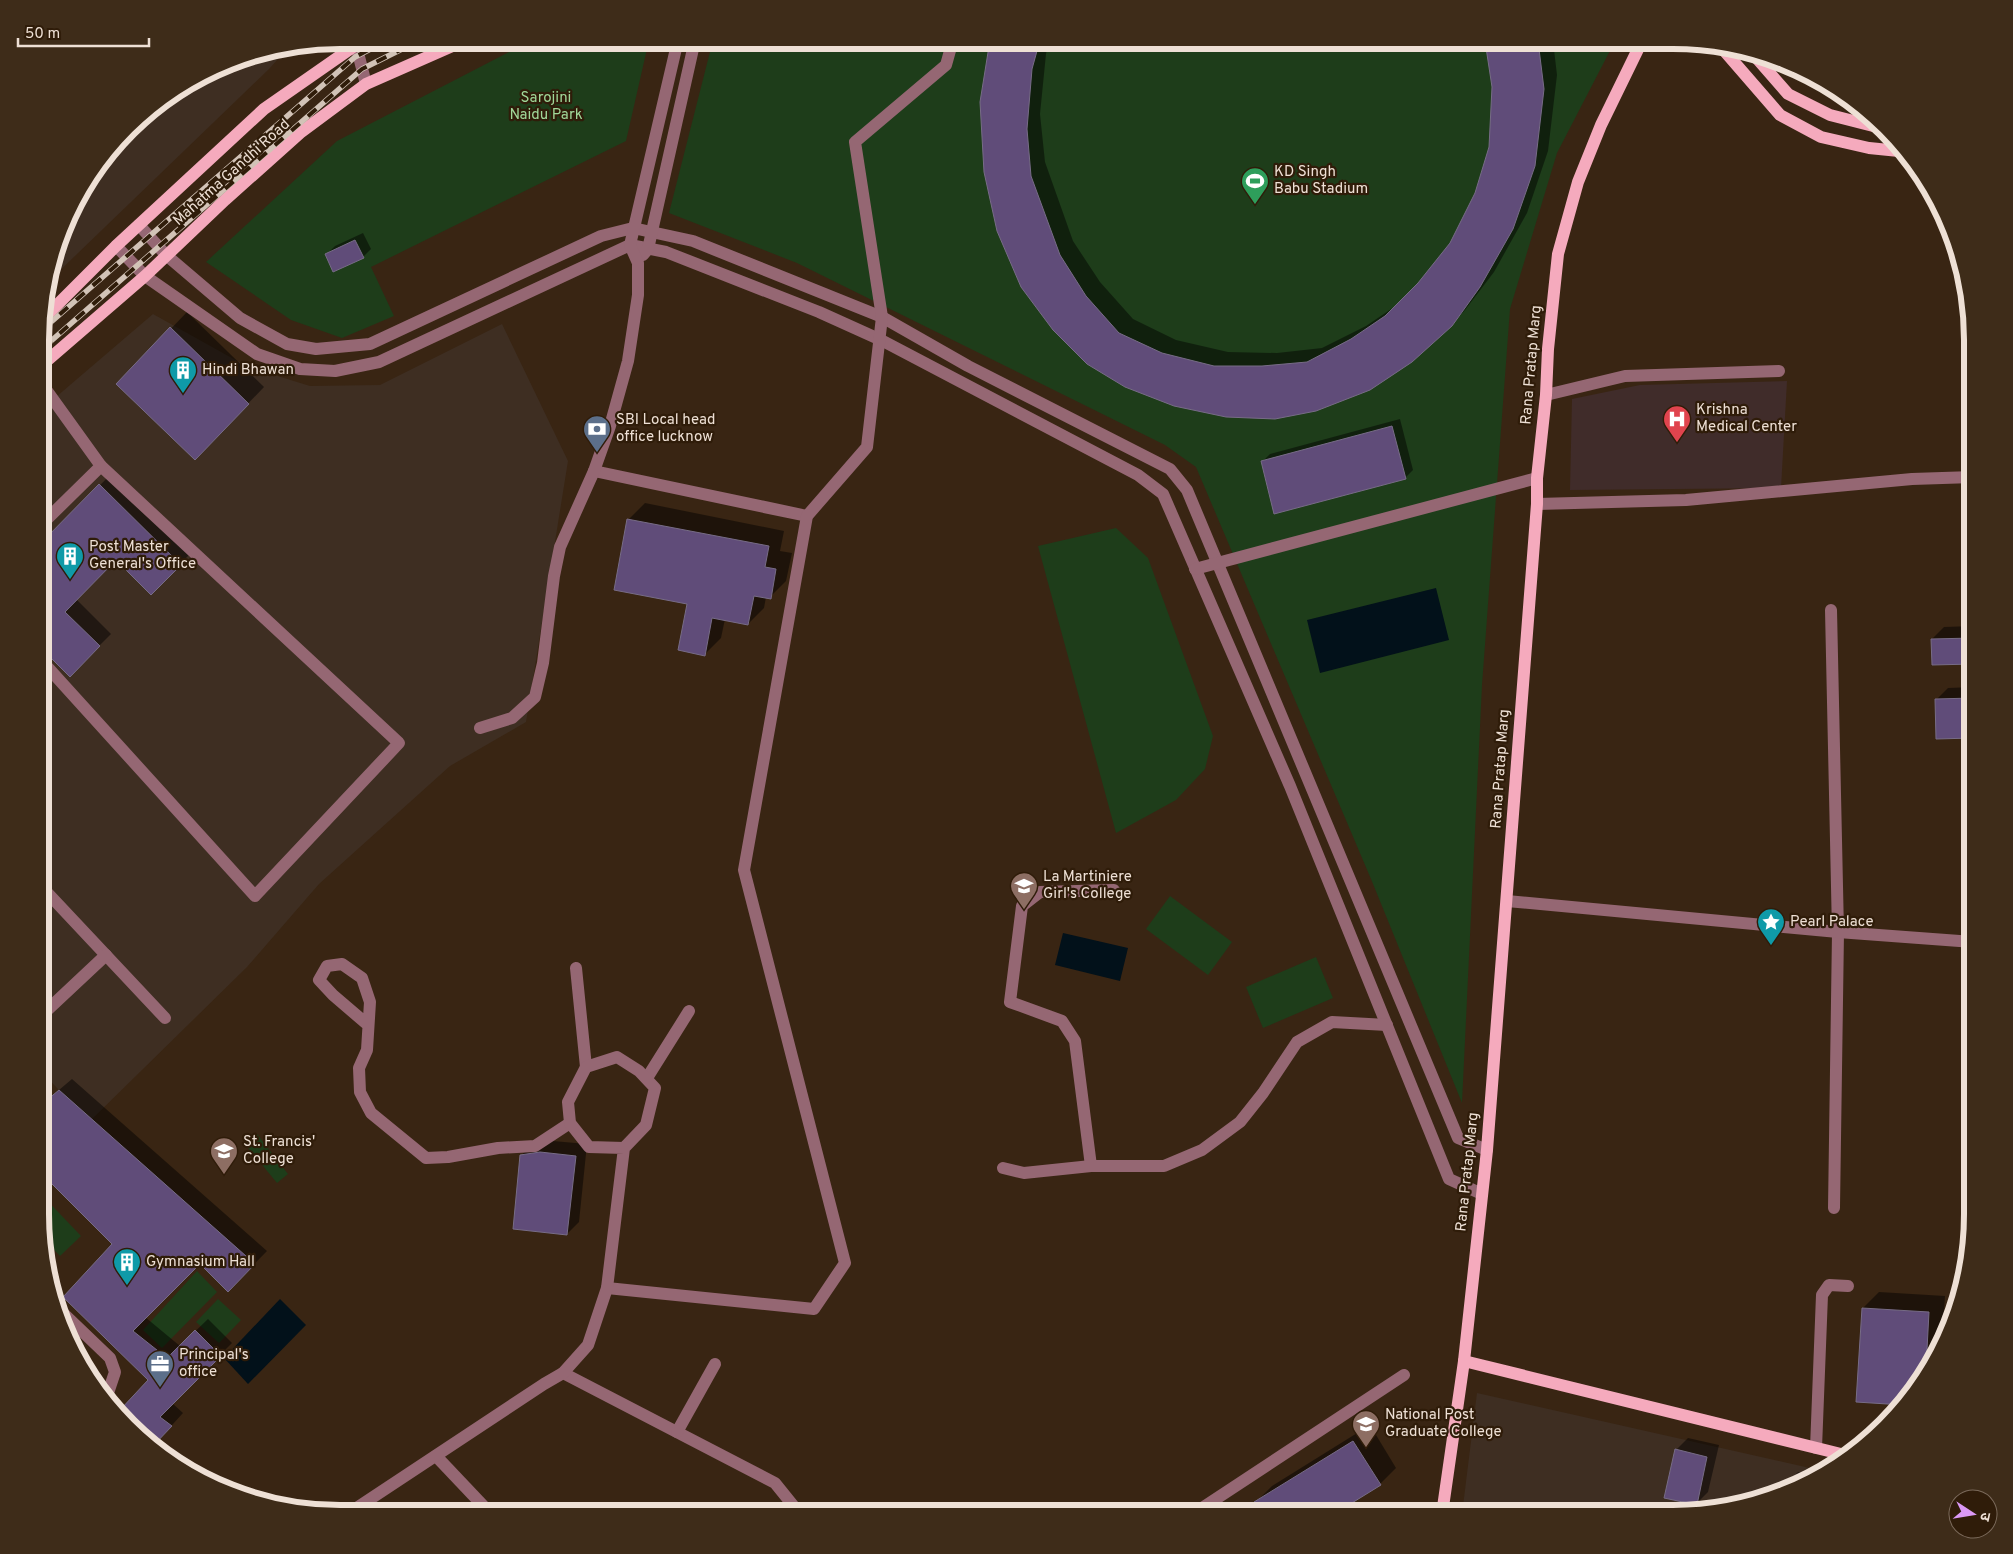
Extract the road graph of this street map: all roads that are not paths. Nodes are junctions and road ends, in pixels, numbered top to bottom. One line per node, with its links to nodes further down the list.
1 (349, 49): 13 (main road, Mahatma Gandhi Road)
2 (360, 49): 10 (street)
3 (446, 49): 10 (main road, Mahatma Gandhi Road)
4 (676, 49): 14 (street)
5 (693, 49): 15 (street)
6 (950, 49): 23 (street)
7 (1638, 49): 28 (main road, Rana Pratap Marg)
8 (1727, 53): 12 (main road)
9 (1760, 62): 11 (main road)
10 (366, 84): 19 (main road, Mahatma Gandhi Road)
11 (1870, 125)
12 (1894, 151)
13 (138, 225): 17 (main road, Mahatma Gandhi Road); 19 (street)
14 (633, 228): 15 (street); 16 (street); 19 (street)
15 (651, 231): 18 (street); 23 (street)
16 (630, 245): 18 (street); 20 (street); 21 (street)
17 (116, 246): 21 (street); 22 (main road, Mahatma Gandhi Road)
18 (648, 249): 20 (street); 24 (street)
19 (166, 255): 21 (main road, Mahatma Gandhi Road)
20 (638, 263): 30 (street)
21 (145, 276): 25 (main road, Mahatma Gandhi Road)
22 (50, 311)
23 (882, 317): 24 (street); 36 (street)
24 (881, 340): 34 (street); 37 (street)
25 (49, 359)
26 (1779, 372): 28 (street)
27 (49, 394): 29 (street)
28 (1546, 395): 32 (main road, Rana Pratap Marg)
29 (101, 466): 35 (street); 39 (street)
30 (594, 471): 34 (street); 40 (street)
31 (1964, 477): 33 (street)
32 (1536, 478): 33 (main road, Rana Pratap Marg); 36 (street)
33 (1537, 504): 43 (main road, Rana Pratap Marg)
34 (807, 516): 63 (street)
35 (49, 517)
36 (1217, 563): 37 (street); 57 (street)
37 (1195, 568): 52 (street)
38 (1831, 610): 44 (street)
39 (49, 668)
40 (480, 728)
41 (1114, 890): 58 (street)
42 (49, 894): 46 (street)
43 (1507, 901): 44 (street); 57 (main road, Rana Pratap Marg)
44 (1838, 932): 45 (street); 61 (street)
45 (1964, 941)
46 (106, 955): 48 (street); 50 (street)
47 (576, 968): 53 (street)
48 (49, 1008)
49 (689, 1011): 54 (street)
50 (165, 1018)
51 (368, 1025): 51 (street); 55 (street)
52 (1387, 1025): 58 (street); 60 (street)
53 (586, 1067): 54 (street); 55 (street)
54 (646, 1078): 56 (street)
55 (570, 1123): 56 (street)
56 (624, 1148): 63 (street)
57 (1487, 1150): 60 (main road, Rana Pratap Marg)
58 (1091, 1166): 59 (street)
59 (1002, 1168)
60 (1482, 1194): 65 (main road, Rana Pratap Marg)
61 (1834, 1208)
62 (1848, 1286): 71 (street)
63 (607, 1288): 67 (street)
64 (68, 1318): 69 (street)
65 (1464, 1361): 71 (main road); 78 (main road, Rana Pratap Marg)
66 (716, 1364): 70 (street)
67 (563, 1373): 70 (street); 73 (street)
68 (1404, 1375): 77 (street)
69 (108, 1389)
70 (677, 1432): 76 (street)
71 (1816, 1448): 72 (main road)
72 (1838, 1453)
73 (436, 1456): 74 (street); 75 (street)
74 (362, 1505)
75 (482, 1505)
76 (793, 1505)
77 (1207, 1505)
78 (1443, 1505)

